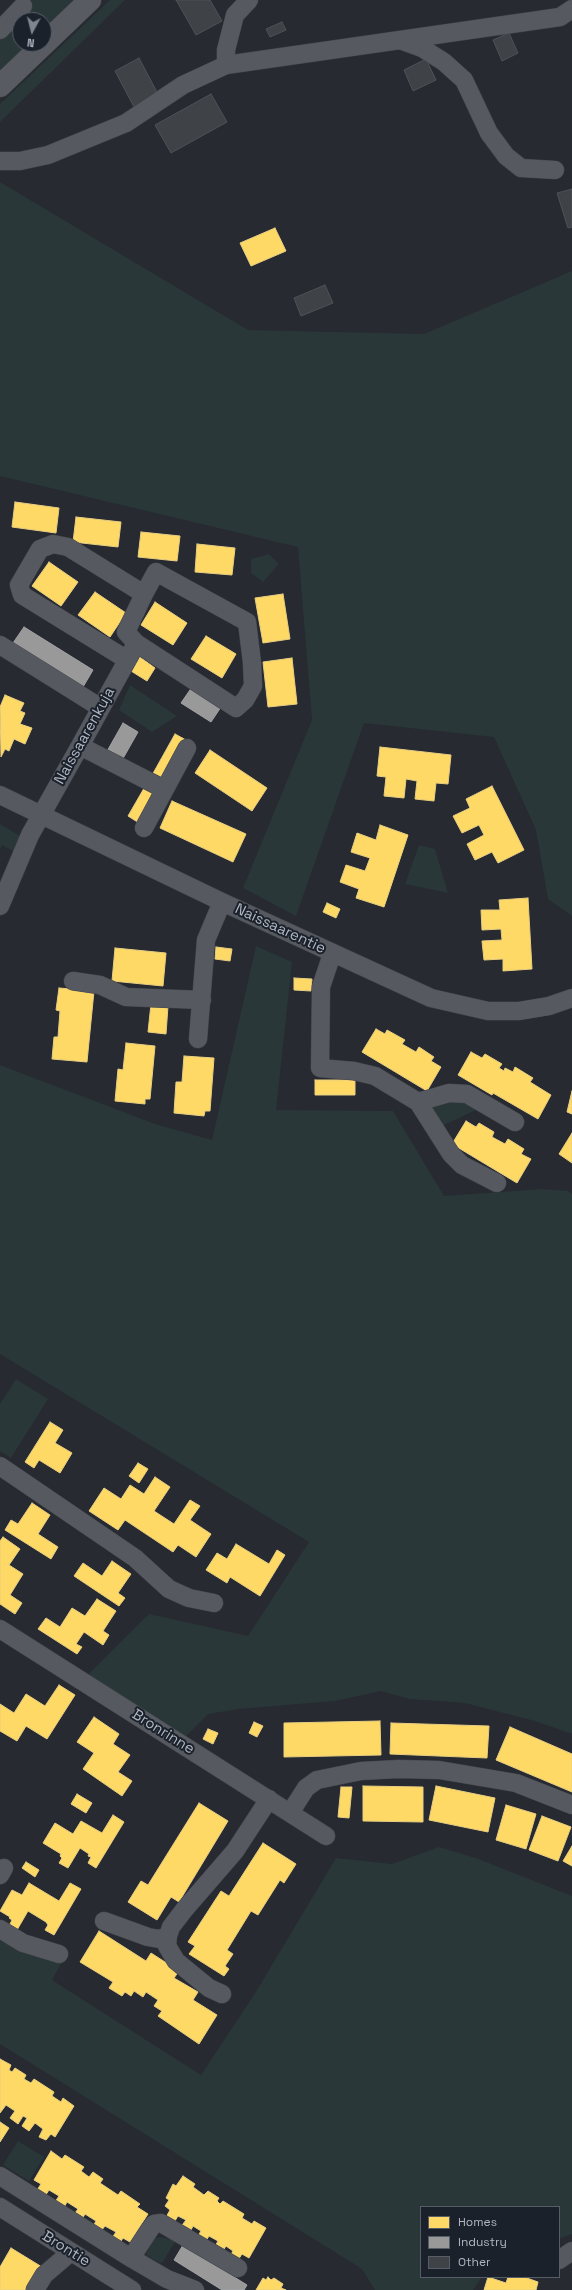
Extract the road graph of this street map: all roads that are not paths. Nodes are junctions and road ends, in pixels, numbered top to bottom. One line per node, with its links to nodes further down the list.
1 (90, 0): 6 (main road)
2 (249, 0): 9 (street)
3 (23, 6): 5 (street)
4 (572, 9): 7 (street)
5 (0, 30)
6 (52, 36)
7 (402, 40): 9 (street); 12 (street)
8 (36, 52): 10 (main road)
9 (226, 65): 11 (street)
10 (0, 86)
11 (0, 161)
12 (555, 170)
13 (144, 594): 15 (street); 15 (street); 15 (street)
14 (0, 645): 16 (street)
15 (133, 650): 16 (street, Naissaarenkuja)
16 (102, 708): 17 (street, Naissaarenkuja)
17 (80, 746): 19 (street); 21 (street, Naissaarenkuja)
18 (187, 748): 19 (street)
19 (164, 789): 22 (street)
20 (0, 795): 21 (street, Naissaarentie)
21 (40, 815): 23 (street, Naissaarentie); 24 (street, Naissaarenkuja)
22 (144, 828)
23 (222, 902): 25 (street, Naissaarentie); 28 (street)
24 (0, 906)
25 (332, 954): 27 (street, Naissaarentie); 30 (street)
26 (73, 981): 28 (street)
27 (572, 998)
28 (202, 1000): 29 (street)
29 (198, 1039)
30 (418, 1102): 31 (street); 32 (street)
31 (515, 1122)
32 (497, 1183)
33 (0, 1466): 34 (street)
34 (214, 1603)
35 (1, 1632): 36 (street, Bronrinne)
36 (269, 1799): 38 (street, Bronrinne); 42 (street)
37 (572, 1805): 38 (street)
38 (290, 1812): 39 (street, Bronrinne)
39 (326, 1836)
40 (104, 1921): 42 (street)
41 (0, 1929): 43 (street)
42 (168, 1936): 44 (street)
43 (59, 1954)
44 (222, 1994)
45 (0, 2176): 49 (street)
46 (0, 2207): 47 (street, Brontie)
47 (71, 2252): 52 (street); 53 (street, Brontie)
48 (572, 2252): 50 (street)
49 (131, 2258): 51 (street); 54 (street)
50 (560, 2259)
51 (238, 2268)
52 (35, 2290)
53 (132, 2290)
54 (195, 2290)

